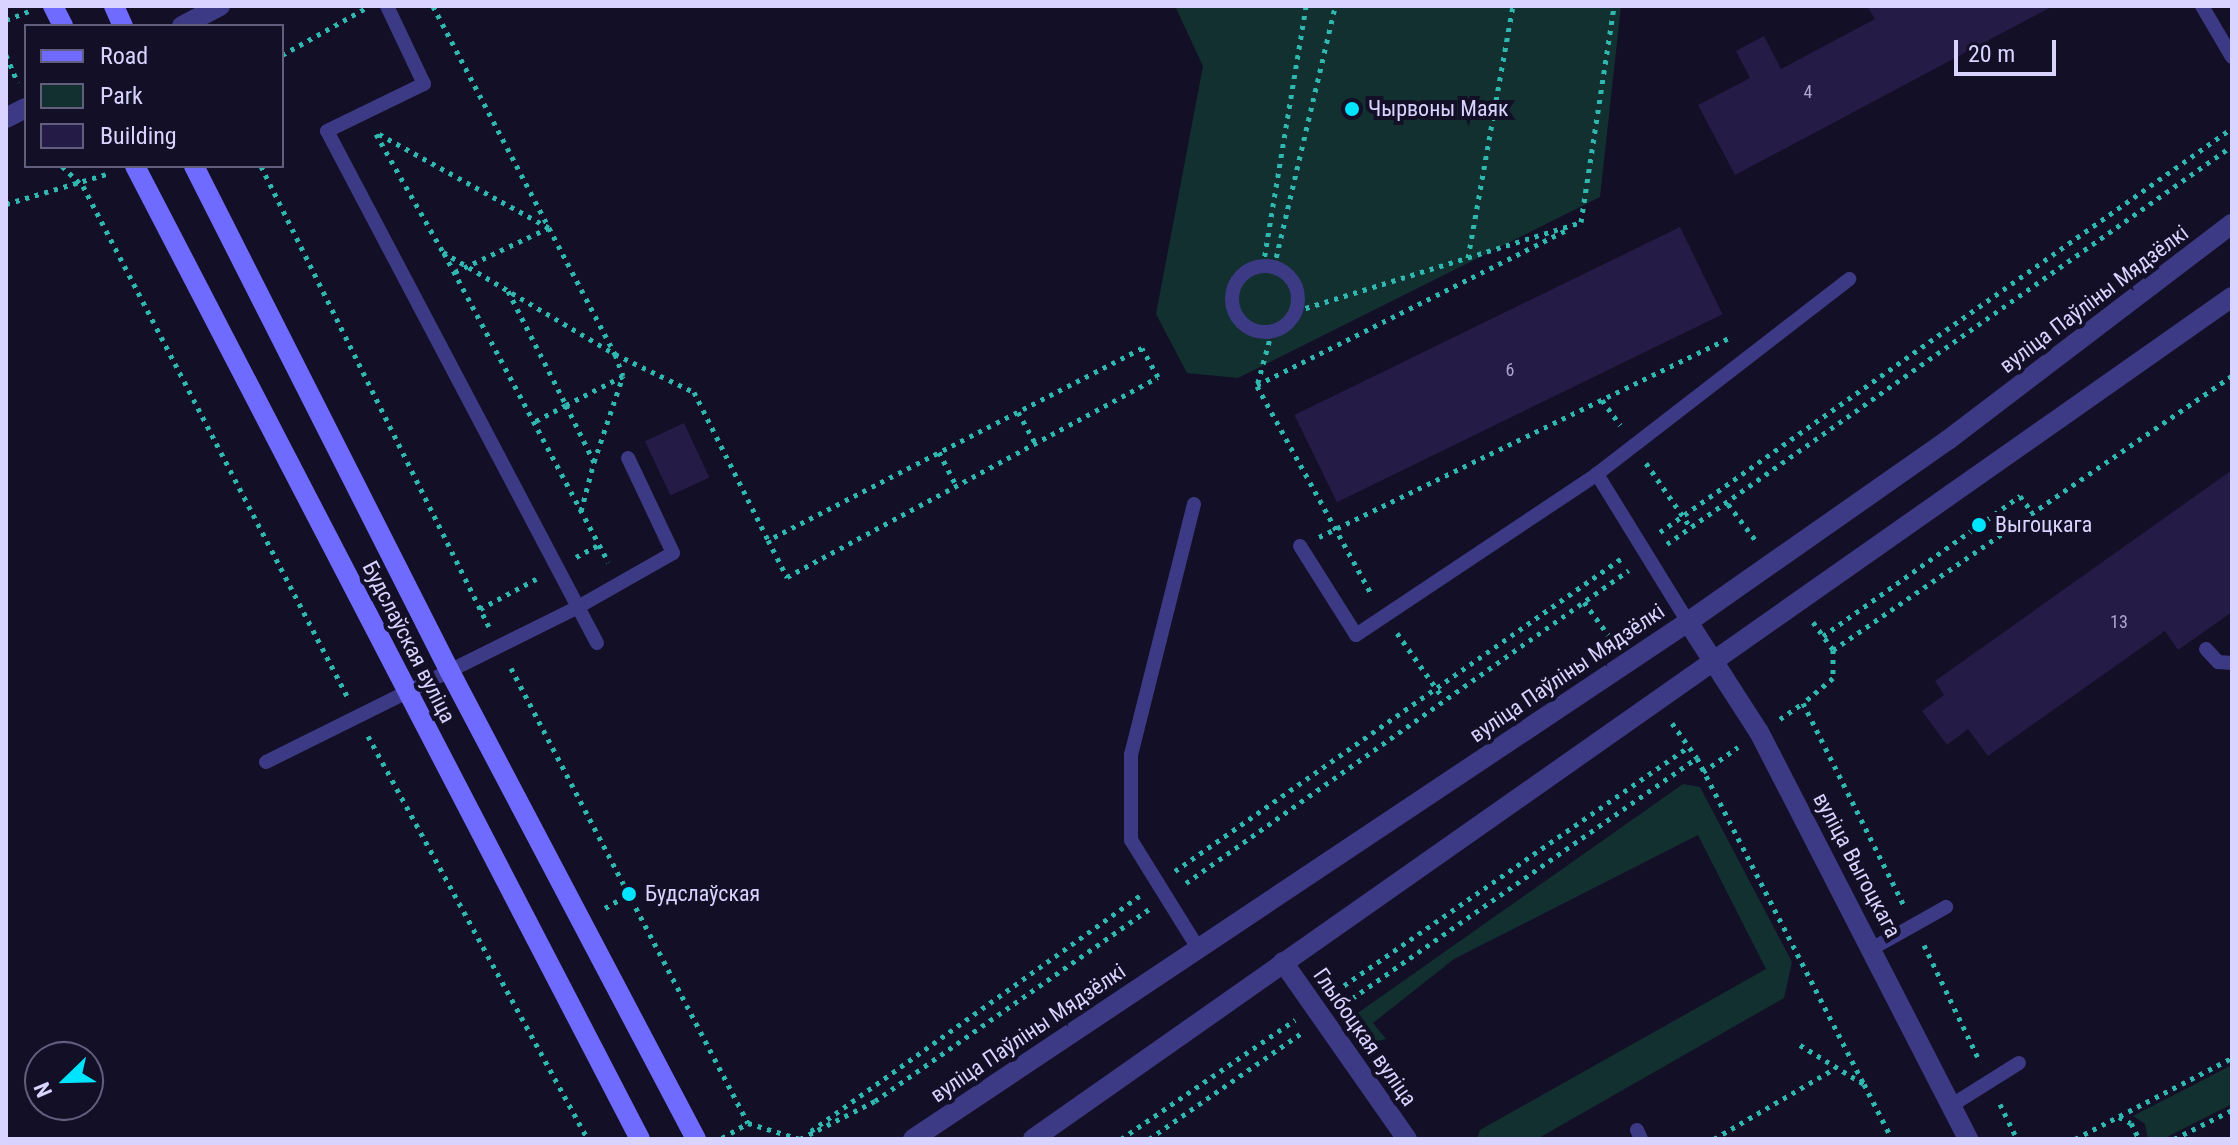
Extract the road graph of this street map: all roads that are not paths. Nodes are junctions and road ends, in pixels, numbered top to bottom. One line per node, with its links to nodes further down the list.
1 (53, 6): 5 (main road)
2 (220, 6): 6 (street)
3 (387, 6): 20 (lane)
4 (2202, 6): 7 (lane)
5 (62, 24)
6 (186, 24)
7 (2232, 57)
8 (24, 98): 9 (street)
9 (6, 118)
10 (136, 168): 27 (main road, Будслаўская вуліца)
11 (195, 168): 26 (main road, Будслаўская вуліца)
12 (2232, 224): 21 (street, вуліца Паўліны Мядзёлкі)
13 (1849, 279): 17 (lane)
14 (2232, 297): 24 (street)
15 (1272, 331): 15 (lane)
16 (628, 458): 20 (lane)
17 (1597, 474): 19 (lane); 21 (lane)
18 (1194, 504): 30 (lane)
19 (1300, 546)
20 (578, 607): 22 (lane); 26 (lane)
21 (1688, 622): 24 (street, вуліца Выгоцкага); 30 (street, вуліца Паўліны Мядзёлкі)
22 (597, 643)
23 (2206, 649): 25 (lane)
24 (1714, 659): 31 (street, вуліца Выгоцкага); 32 (street)
25 (2232, 663)
26 (449, 670): 27 (lane); 36 (main road, Будслаўская вуліца)
27 (407, 691): 28 (lane); 35 (main road, Будслаўская вуліца)
28 (266, 762)
29 (1946, 907): 31 (lane)
30 (1198, 948): 37 (street, вуліца Паўліны Мядзёлкі)
31 (1873, 948): 34 (street, вуліца Выгоцкага)
32 (1283, 962): 38 (street); 39 (street, Глыбоцкая вуліца)
33 (2019, 1063): 34 (lane)
34 (1952, 1105): 40 (street, вуліца Выгоцкага)
35 (640, 1139)
36 (696, 1139)
37 (913, 1139)
38 (1033, 1139)
39 (1407, 1139)
40 (1968, 1139)

